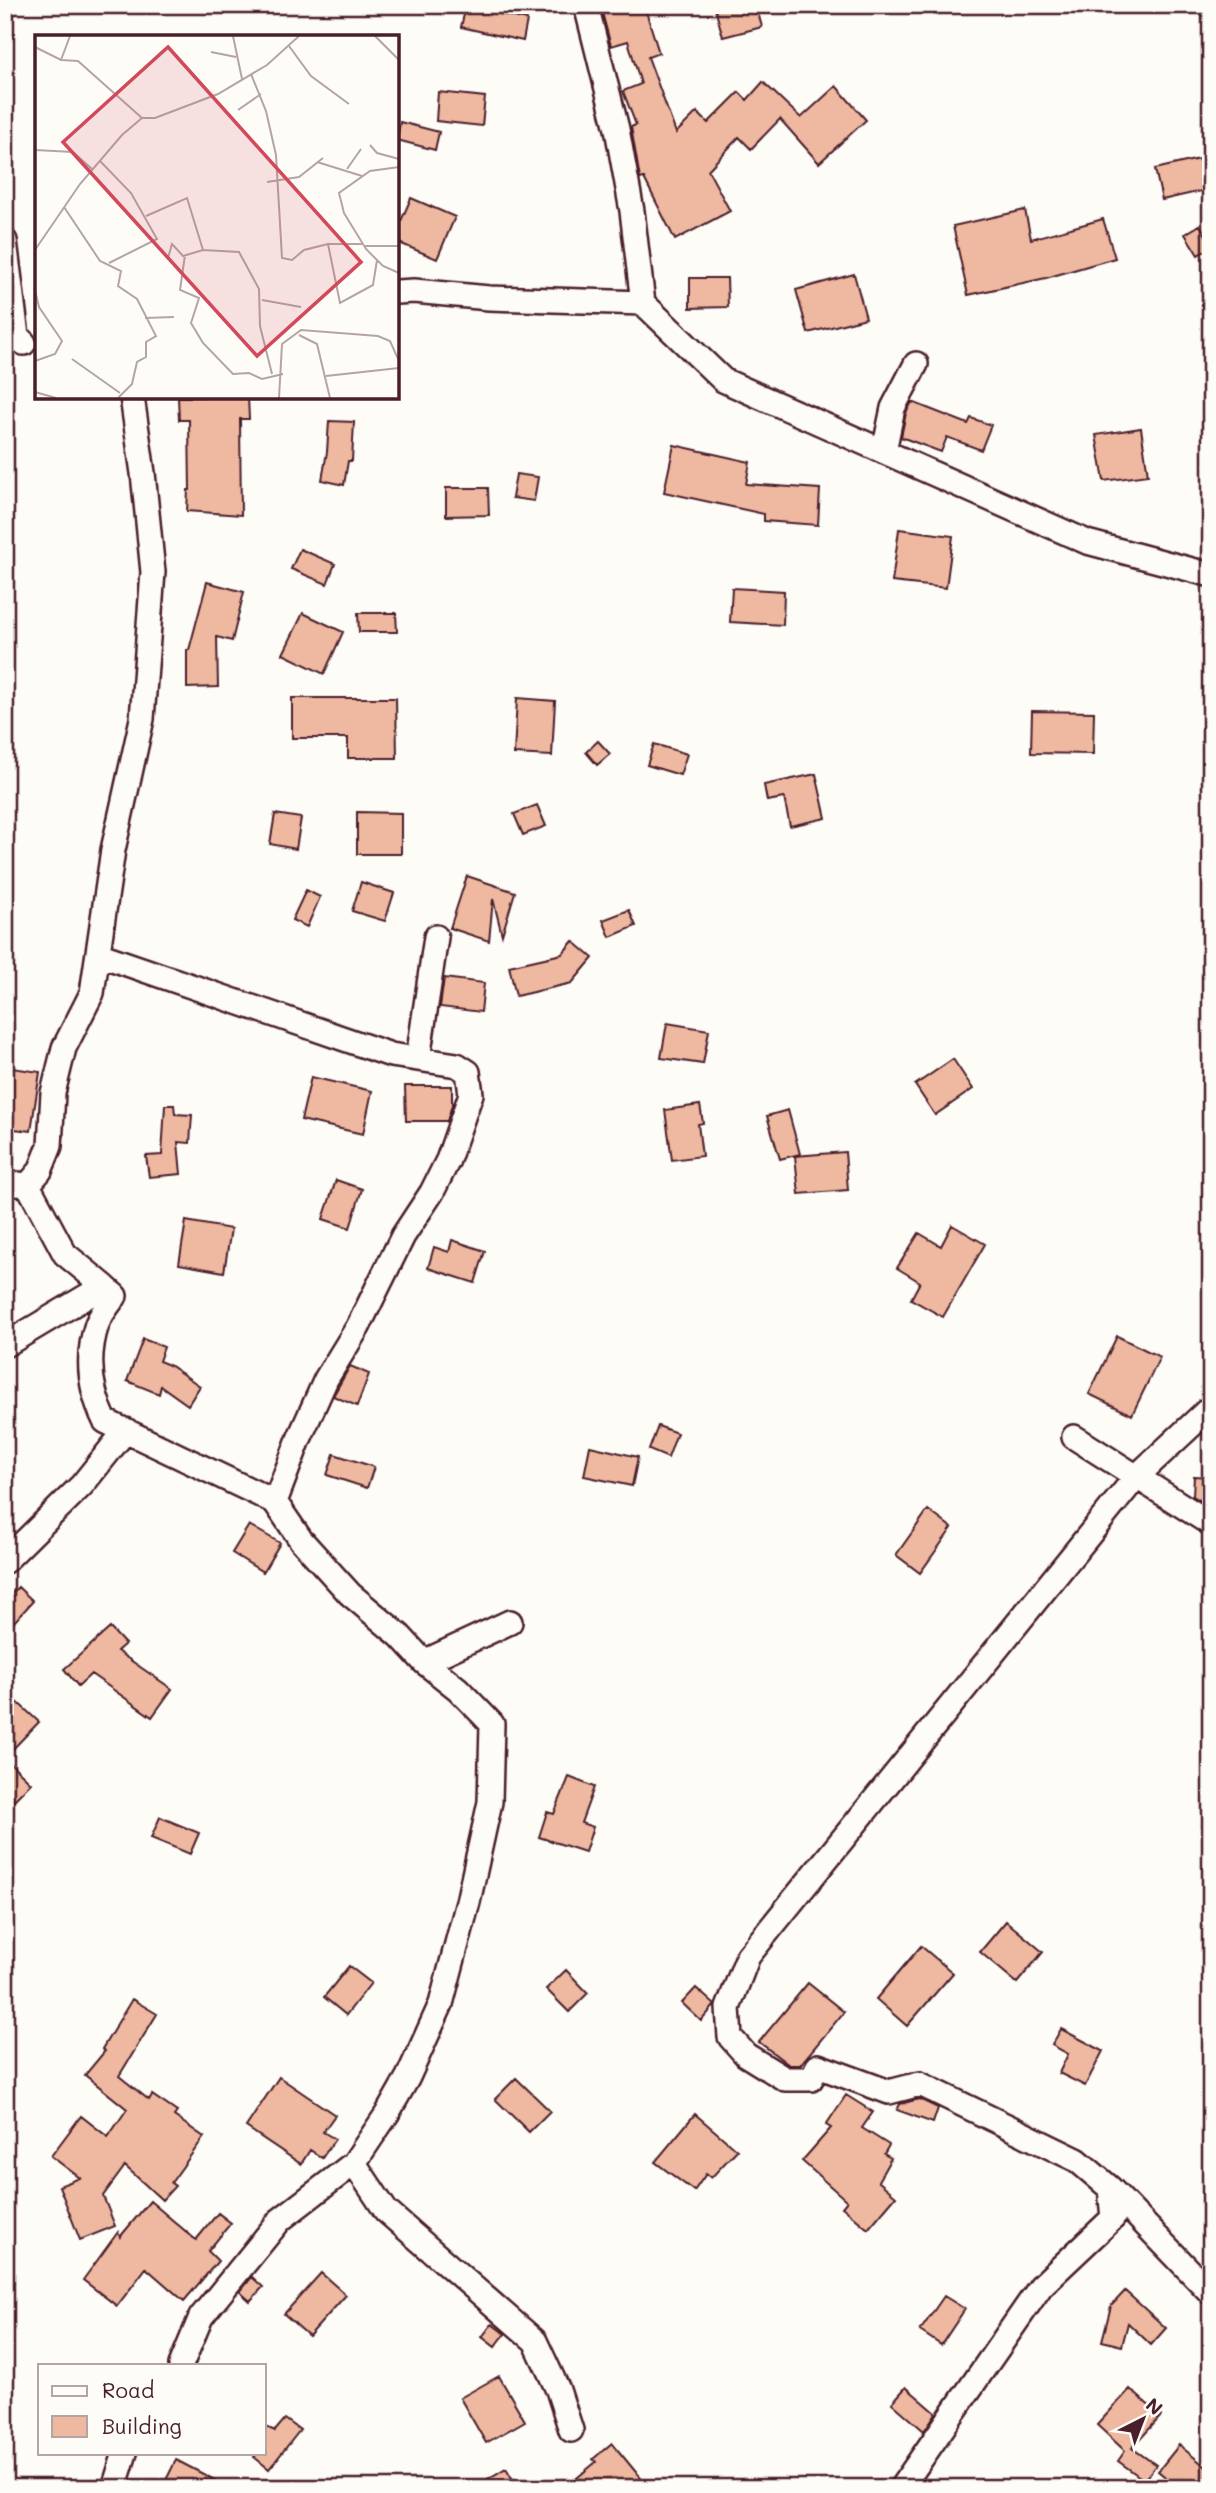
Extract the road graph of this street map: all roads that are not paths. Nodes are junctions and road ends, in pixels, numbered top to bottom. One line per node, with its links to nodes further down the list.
1 (586, 5): 4 (street)
2 (5, 241): 5 (street)
3 (399, 292): 4 (street)
4 (643, 303): 8 (street)
5 (22, 344)
6 (916, 364): 8 (street)
7 (132, 399): 11 (street)
8 (884, 451): 9 (street)
9 (1211, 575)
10 (436, 937): 12 (street)
11 (98, 954): 12 (street); 13 (street)
12 (418, 1059): 20 (street)
13 (17, 1184): 14 (street)
14 (104, 1286): 15 (street); 17 (street)
15 (5, 1345)
16 (1211, 1407): 19 (street)
17 (126, 1430): 20 (street); 22 (street)
18 (1074, 1437): 19 (street)
19 (1136, 1477): 21 (street); 26 (street)
20 (275, 1502): 24 (street)
21 (1211, 1524)
22 (5, 1561)
23 (510, 1622): 24 (street)
24 (424, 1662): 25 (street)
25 (354, 2163): 28 (street); 29 (street)
26 (1110, 2188): 27 (street); 32 (street)
27 (1211, 2293)
28 (181, 2364)
29 (571, 2430)
30 (125, 2454): 31 (street)
31 (114, 2488)
32 (901, 2488)

